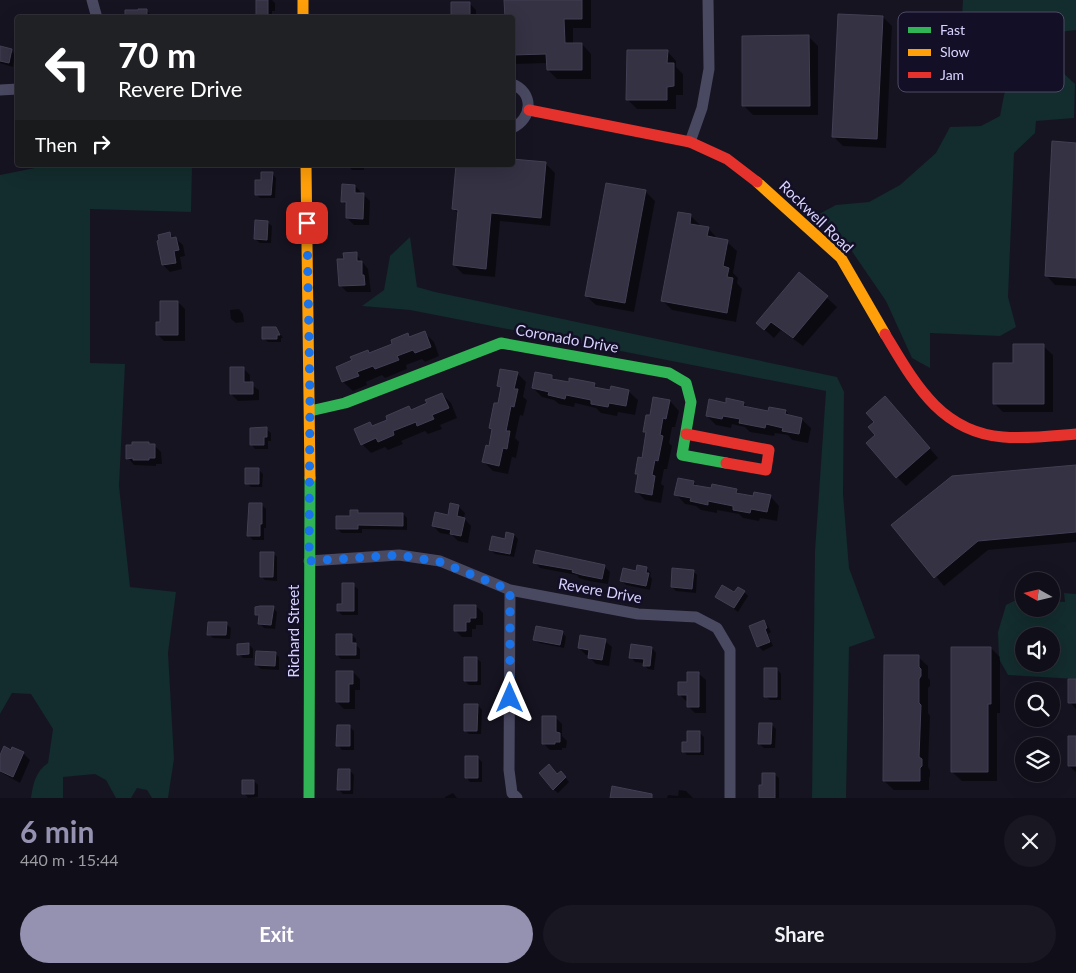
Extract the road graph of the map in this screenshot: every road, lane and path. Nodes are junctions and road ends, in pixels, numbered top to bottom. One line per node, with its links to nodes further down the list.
1 (92, 0): 4 (street)
2 (303, 0): 5 (street)
3 (708, 0): 11 (street)
4 (96, 15)
5 (303, 15)
6 (515, 85): 9 (street)
7 (15, 89): 8 (street)
8 (0, 90)
9 (528, 110): 10 (street); 11 (street, Rockwell Road)
10 (515, 127)
11 (690, 142): 15 (street, Rockwell Road)
12 (306, 167): 13 (street, Richard Street)
13 (310, 410): 14 (street, Coronado Drive); 16 (street, Richard Street)
14 (686, 434): 14 (street, Coronado Drive)
15 (1076, 434)
16 (309, 561): 17 (street, Revere Drive); 18 (street, Richard Street)
17 (510, 590): 19 (street); 20 (street, Revere Drive)
18 (309, 798)
19 (517, 798)
20 (730, 798)

